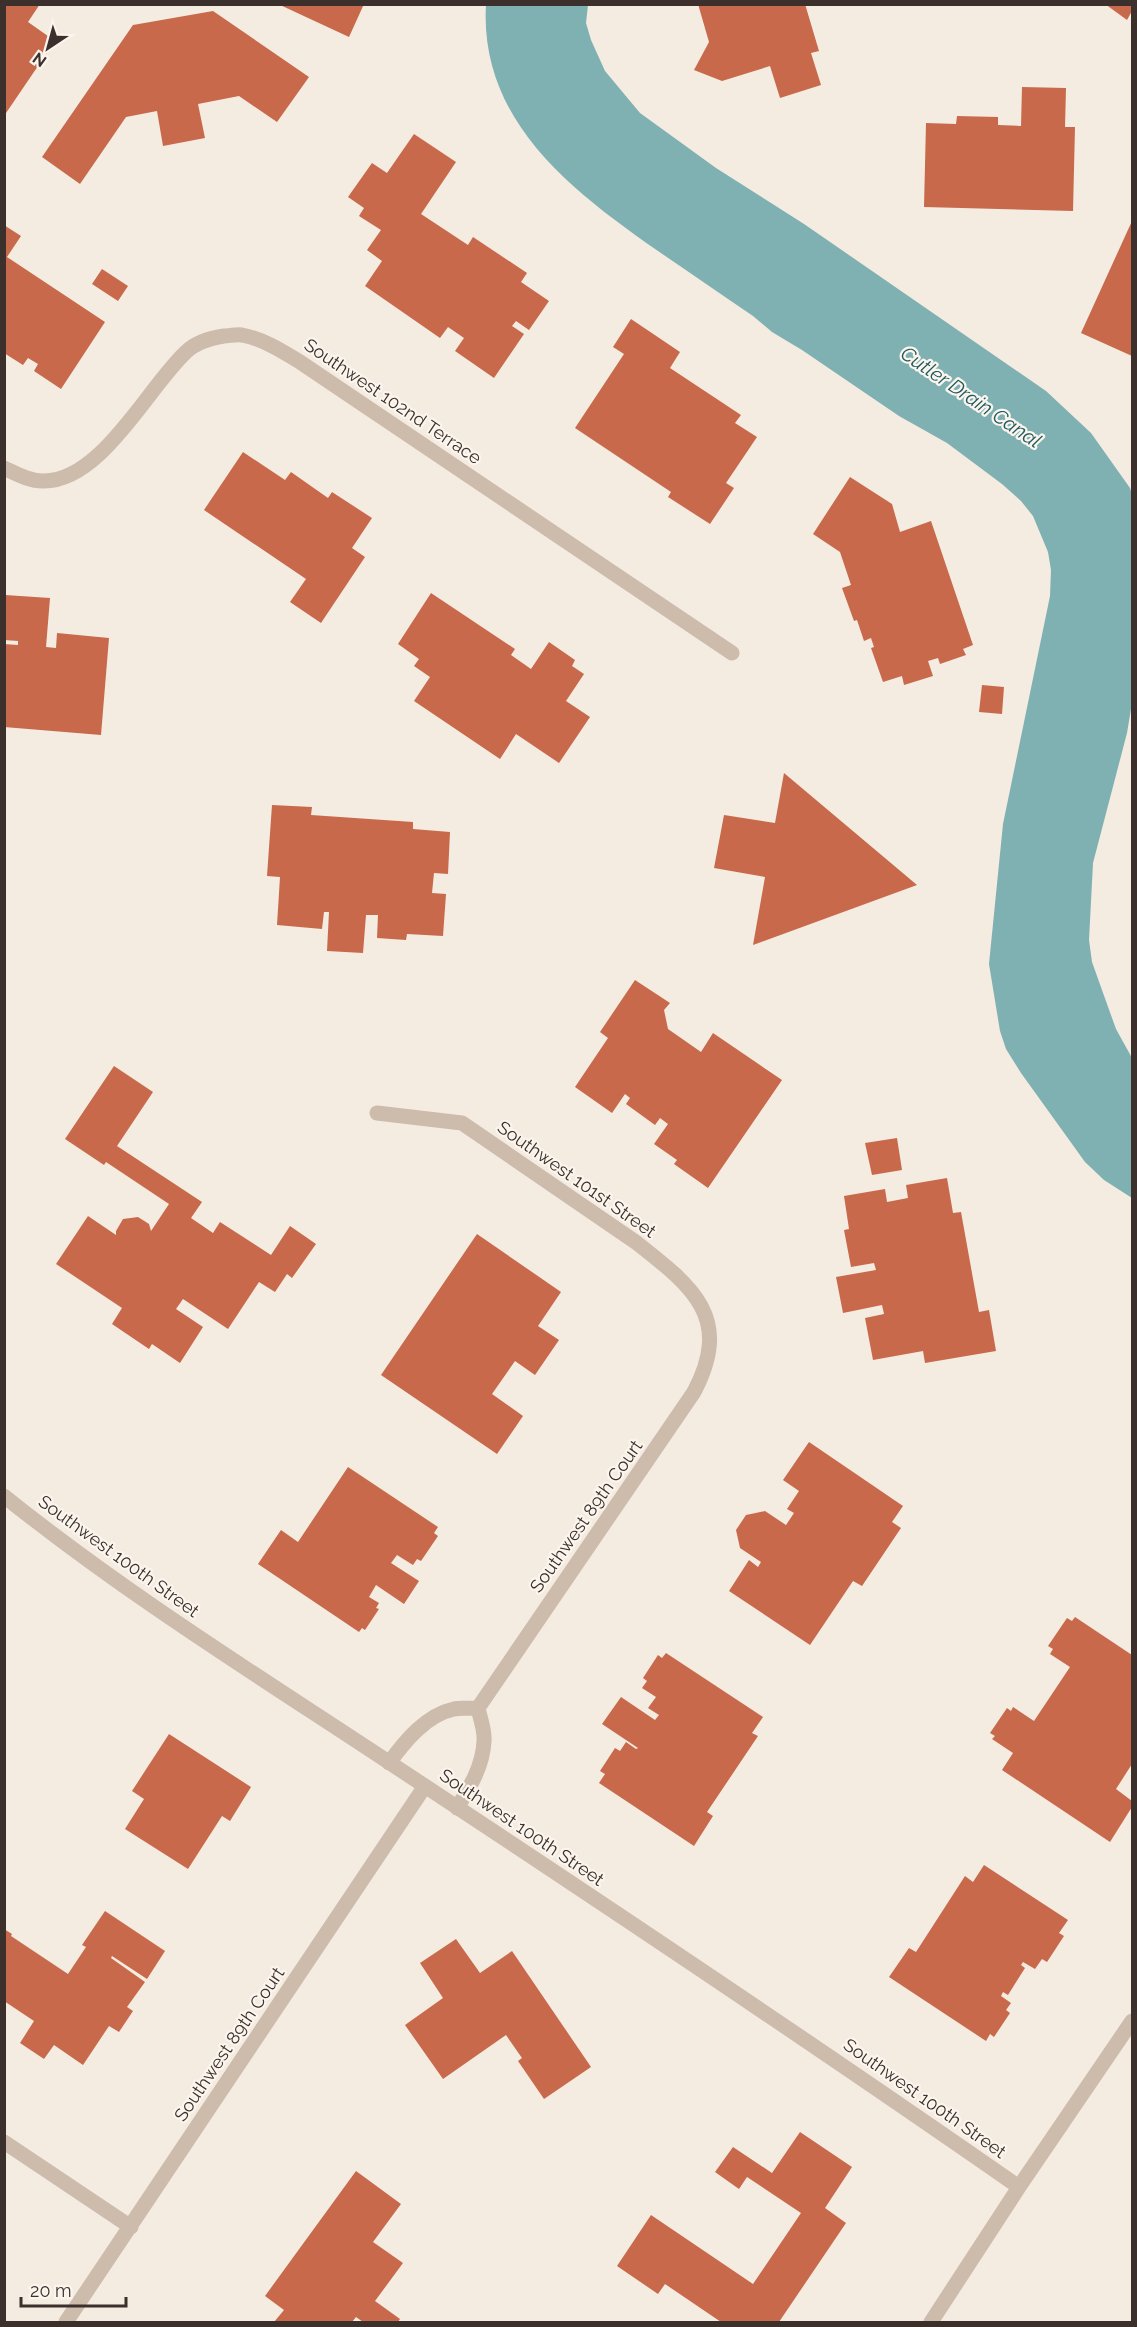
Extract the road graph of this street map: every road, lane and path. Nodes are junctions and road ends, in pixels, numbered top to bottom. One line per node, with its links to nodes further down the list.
1 (4, 468): 2 (street, Southwest 102nd Terrace)
2 (732, 653)
3 (377, 1113): 4 (street, Southwest 101st Street)
4 (711, 1339): 6 (street, Southwest 89th Court)
5 (4, 1496): 7 (street, Southwest 100th Street)
6 (478, 1708): 7 (street); 9 (street)
7 (389, 1763): 8 (street, Southwest 100th Street)
8 (424, 1786): 9 (street, Southwest 100th Street); 13 (street, Southwest 89th Court)
9 (457, 1808): 12 (street, Southwest 100th Street)
10 (1132, 2021): 12 (street)
11 (4, 2142): 13 (street)
12 (1019, 2187): 15 (street)
13 (131, 2227): 14 (street, Southwest 89th Court)
14 (66, 2322)
15 (931, 2322)

